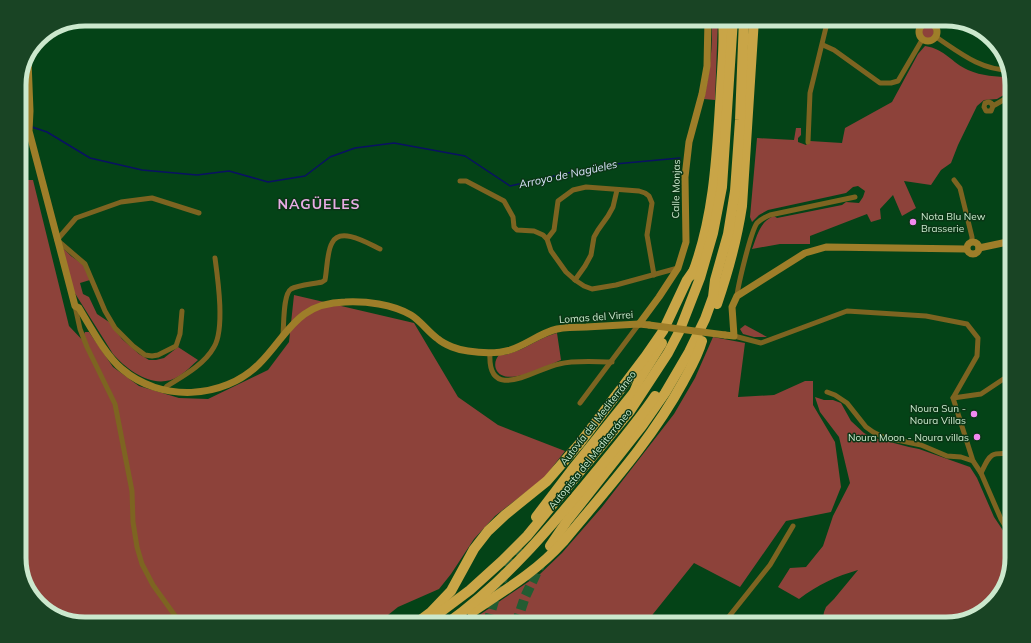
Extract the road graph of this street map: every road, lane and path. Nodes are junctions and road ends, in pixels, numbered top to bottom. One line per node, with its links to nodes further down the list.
1 (708, 26): 32 (street, Calle Monjas)
2 (723, 26): 33 (highway)
3 (733, 26): 40 (highway)
4 (744, 26): 36 (highway)
5 (754, 26): 46 (highway)
6 (826, 26): 11 (street)
7 (936, 26): 9 (street)
8 (920, 27): 10 (street)
9 (936, 36): 10 (street); 13 (street)
10 (922, 40): 11 (street)
11 (822, 45): 18 (street)
12 (28, 69): 17 (street)
13 (1003, 70)
14 (1005, 99): 15 (street)
15 (993, 106)
16 (26, 130): 17 (street)
17 (29, 131): 25 (street)
18 (808, 142)
19 (954, 180): 26 (street)
20 (460, 181): 24 (street)
21 (617, 190): 24 (street); 34 (street); 35 (street)
22 (855, 197): 37 (street)
23 (199, 214): 25 (street)
24 (548, 239): 35 (street)
25 (57, 240): 38 (street); 39 (street)
26 (972, 242): 28 (street); 30 (street)
27 (1005, 242): 28 (street)
28 (979, 248): 30 (street)
29 (380, 249): 44 (street)
30 (966, 249): 37 (street)
31 (215, 258): 50 (street)
32 (678, 268): 34 (street); 41 (street, Calle Monjas)
33 (694, 270): 52 (highway); 64 (highway)
34 (654, 275): 35 (street)
35 (574, 280)
36 (715, 280): 55 (highway); 66 (highway, Autopista del Mediterráneo)
37 (737, 296): 45 (street)
38 (75, 306): 42 (street); 43 (street)
39 (182, 311)
40 (684, 316): 52 (highway, Autovía del Mediterráneo); 61 (highway, Autopista del Mediterráneo)
41 (638, 324): 45 (street, Lomas del Virrei, bridge); 47 (street, Lomas del Virrei); 48 (street)
42 (90, 326): 43 (street); 50 (street)
43 (80, 329): 63 (street)
44 (283, 335): 47 (street, Lomas del Virrei); 50 (street)
45 (734, 336): 53 (street)
46 (702, 341): 55 (highway); 67 (highway)
47 (490, 353): 48 (street)
48 (612, 362): 54 (street)
49 (1005, 378): 53 (street)
50 (164, 390)
51 (827, 392): 57 (street)
52 (633, 395): 61 (highway, Autovía del Mediterráneo)
53 (953, 398): 57 (street)
54 (580, 403)
55 (642, 426): 62 (highway)
56 (1005, 454): 58 (street)
57 (973, 461): 58 (street)
58 (981, 473): 60 (street)
59 (793, 526): 68 (street)
60 (1005, 526)
61 (527, 534): 65 (highway, Autopista del Mediterráneo)
62 (550, 546)
63 (176, 617)
64 (424, 617)
65 (433, 617)
66 (455, 617)
67 (464, 617)
68 (729, 617)

